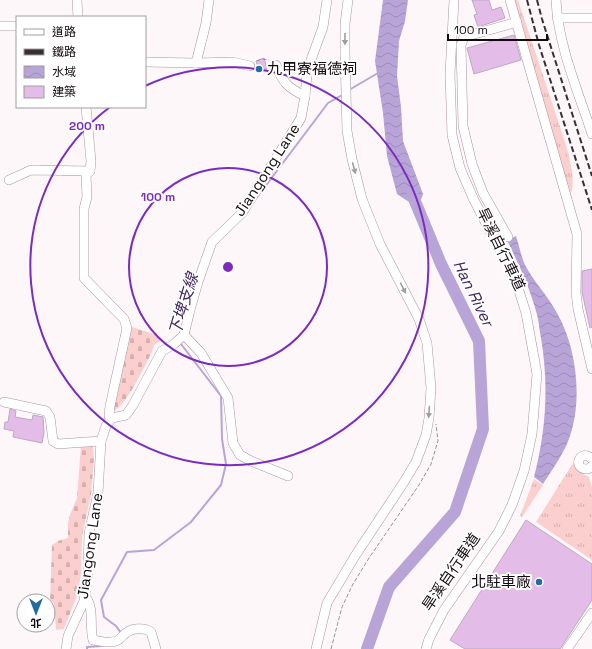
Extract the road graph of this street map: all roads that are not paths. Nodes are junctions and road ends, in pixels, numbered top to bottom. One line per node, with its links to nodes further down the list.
1 (77, 0): 8 (street)
2 (209, 0): 15 (street)
3 (327, 0): 18 (street, Jiangong Lane)
4 (348, 0): 36 (street, one-way to 36)
5 (454, 0): 37 (street)
6 (510, 0): 11 (street)
7 (556, 0): 9 (street)
8 (78, 16)
9 (557, 18): 10 (street); 20 (street)
10 (592, 18)
11 (517, 22): 23 (street); 25 (street)
12 (0, 26): 13 (street)
13 (16, 26)
14 (146, 62): 15 (street)
15 (196, 64): 17 (street)
16 (276, 65): 18 (street)
17 (250, 66)
18 (305, 96): 24 (street, Jiangong Lane)
19 (86, 108): 21 (street, Jiangong Lane)
20 (592, 134)
21 (90, 171): 22 (street); 27 (street, Jiangong Lane)
22 (9, 180)
23 (508, 236)
24 (184, 335): 27 (street); 31 (street)
25 (592, 369)
26 (4, 402): 28 (street)
27 (112, 418): 28 (street, Jiangong Lane)
28 (101, 441): 32 (street, Jiangong Lane)
29 (592, 459): 30 (street)
30 (591, 469)
31 (288, 476)
32 (85, 596): 34 (street, Jiangong Lane); 35 (street)
33 (592, 613): 38 (street)
34 (66, 649)
35 (156, 649)
36 (316, 649)
37 (426, 649)
38 (567, 649)

